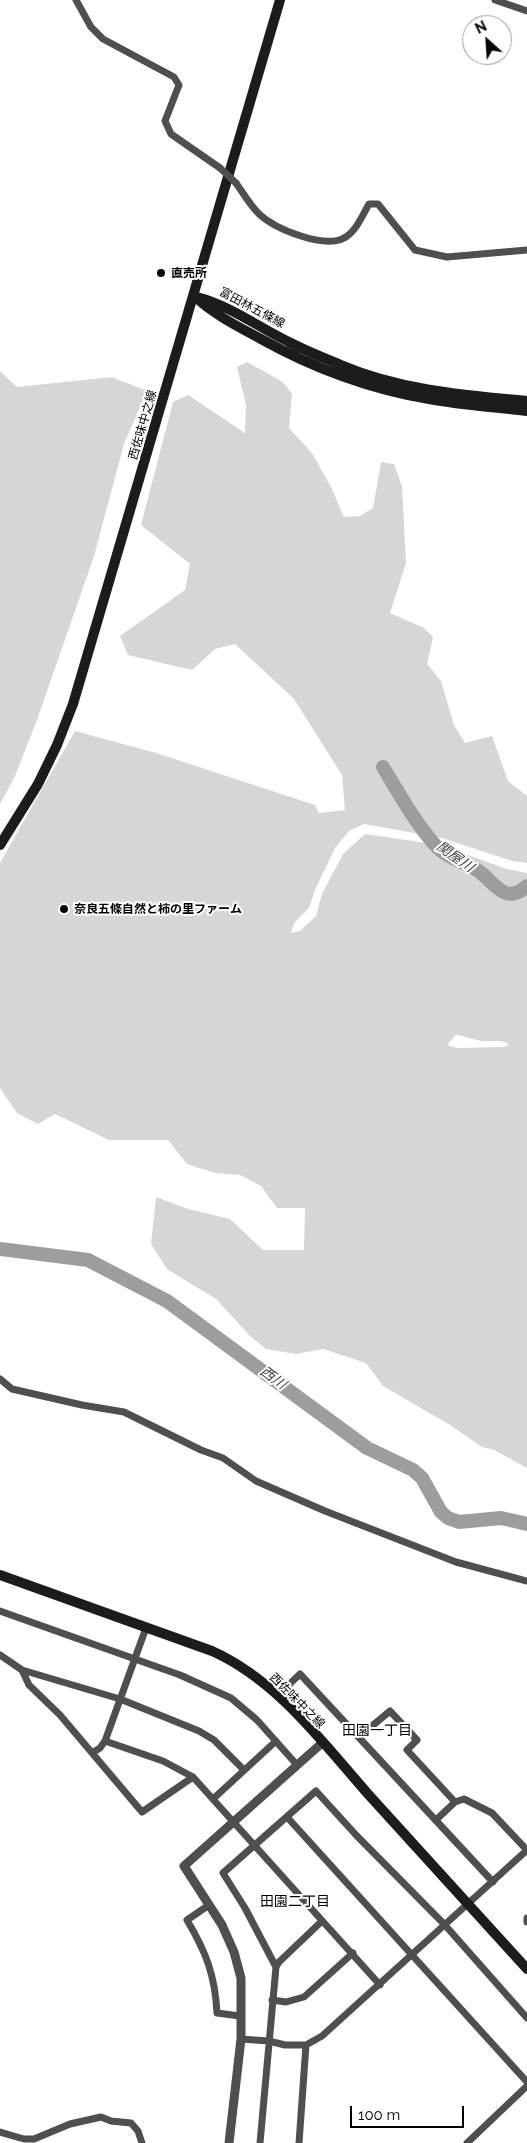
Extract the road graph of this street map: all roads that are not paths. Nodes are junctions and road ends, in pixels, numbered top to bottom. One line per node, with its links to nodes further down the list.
1 (76, 0): 5 (street, bridge)
2 (280, 0): 6 (main road, 西佐味中之線)
3 (496, 0): 4 (street)
4 (527, 11)
5 (527, 250)
6 (194, 296): 7 (main road, 富田林五條線); 8 (main road, 富田林五條線); 9 (main road, 西佐味中之線)
7 (527, 401)
8 (527, 411)
9 (0, 845)
10 (0, 1379): 12 (street)
11 (0, 1575): 14 (main road, 西佐味中之線)
12 (527, 1581)
13 (0, 1611): 16 (street)
14 (146, 1628): 16 (street); 18 (main road, 西佐味中之線)
15 (0, 1654): 17 (street)
16 (134, 1659): 19 (street); 22 (street)
17 (22, 1670): 19 (street); 24 (street)
18 (278, 1695): 20 (street); 23 (main road, 西佐味中之線)
19 (120, 1699): 21 (street); 26 (street)
20 (360, 1736): 29 (street); 31 (street)
21 (105, 1741): 24 (street); 27 (street)
22 (276, 1741): 25 (street); 26 (street)
23 (322, 1743): 25 (street); 36 (main road, 西佐味中之線)
24 (92, 1753): 27 (street)
25 (297, 1765): 32 (street)
26 (244, 1770): 28 (street)
27 (193, 1777): 28 (street)
28 (212, 1799): 32 (street)
29 (455, 1802): 31 (street); 34 (street)
30 (287, 1817): 33 (street); 41 (street); 43 (street)
31 (436, 1820): 35 (street)
32 (233, 1823): 33 (street); 37 (street)
33 (255, 1845): 39 (street); 44 (street)
34 (527, 1850): 35 (street)
35 (493, 1882): 36 (street)
36 (468, 1904): 41 (street); 45 (main road, 西佐味中之線)
37 (209, 1905): 48 (street); 48 (street)
38 (527, 1918): 40 (street)
39 (322, 1921): 42 (street); 44 (street)
40 (527, 1922)
41 (444, 1924): 43 (street); 49 (street)
42 (352, 1953): 46 (street); 47 (street)
43 (412, 1954): 46 (street); 53 (street)
44 (276, 1967): 47 (street)
45 (527, 1969)
46 (380, 1985): 52 (street)
47 (272, 2000): 51 (street)
48 (240, 2016): 50 (street)
49 (527, 2018)
50 (241, 2039): 51 (street); 57 (street)
51 (269, 2041): 52 (street); 58 (street)
52 (306, 2045): 59 (street)
53 (527, 2082)
54 (527, 2086): 60 (street)
55 (0, 2132): 56 (street)
56 (142, 2143)
57 (229, 2143)
58 (260, 2143)
59 (299, 2143)
60 (467, 2143)

